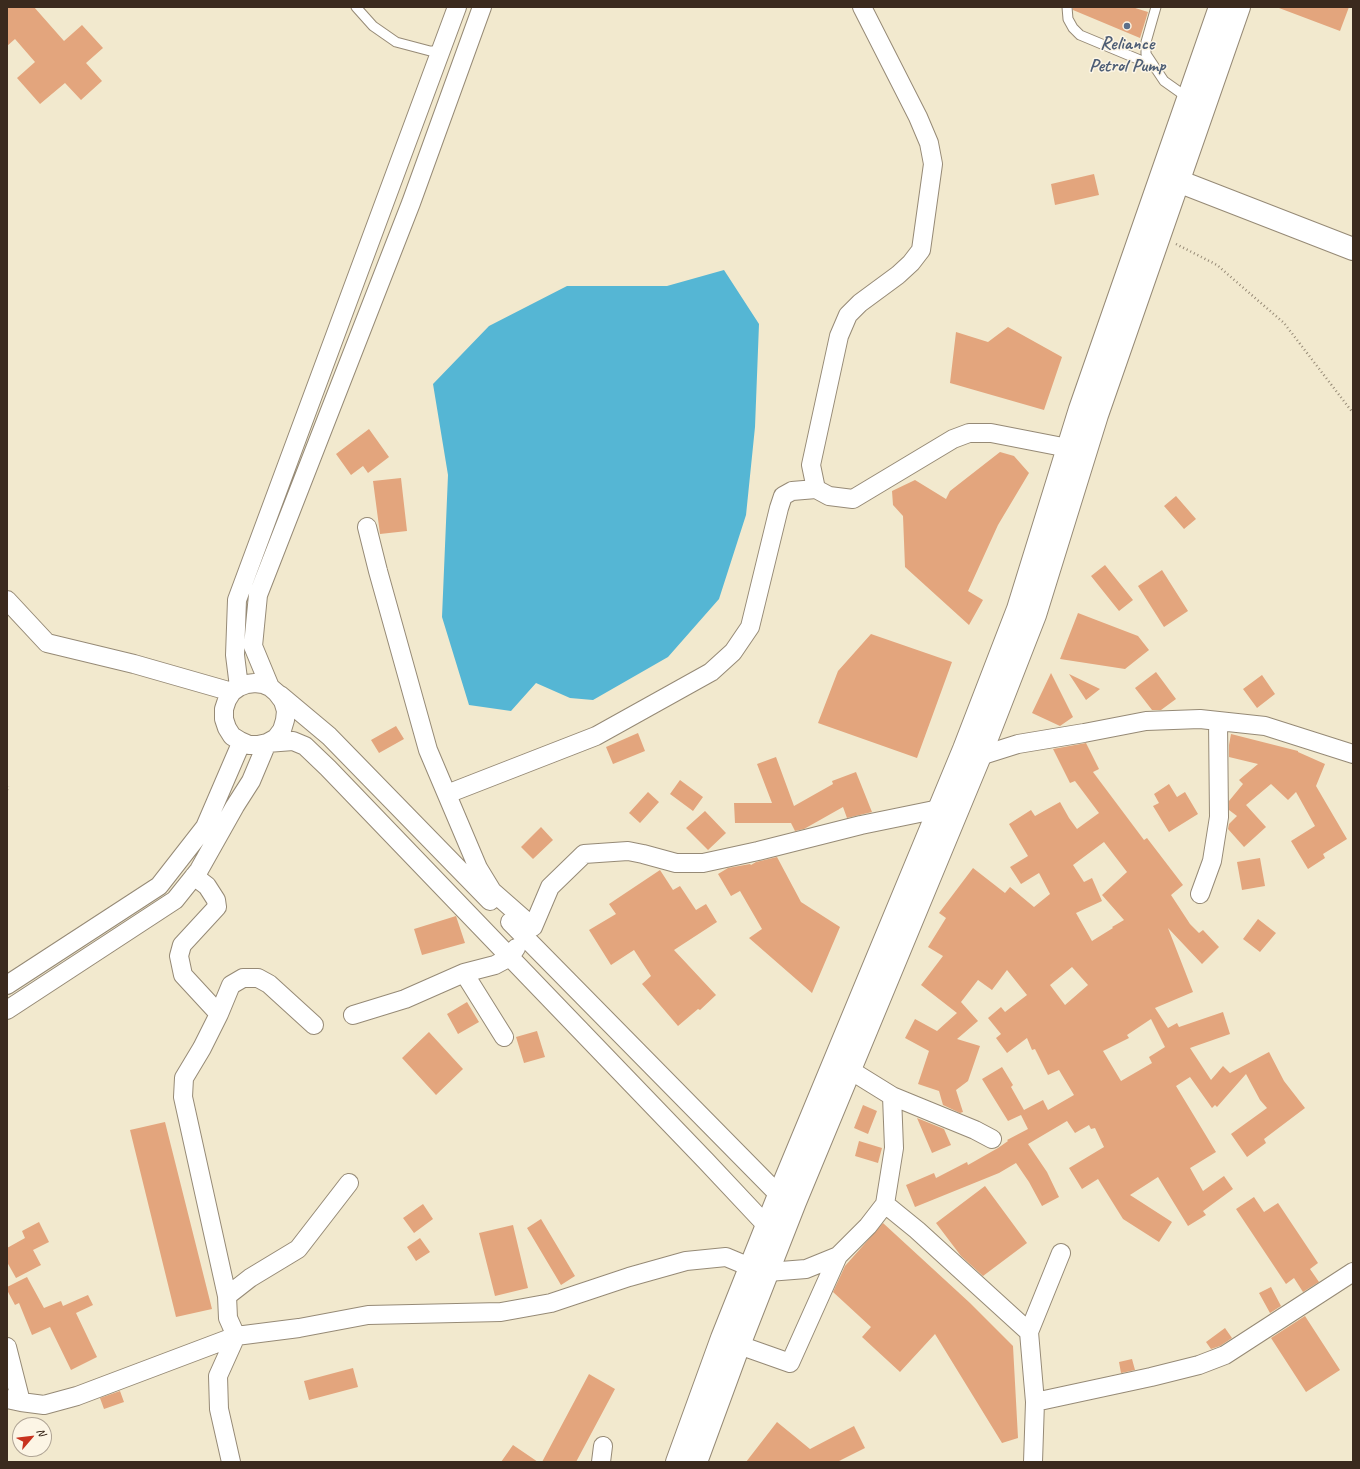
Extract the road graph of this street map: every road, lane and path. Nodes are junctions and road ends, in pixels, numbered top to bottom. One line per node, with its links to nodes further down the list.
1 (356, 7): 9 (lane)
2 (456, 7): 9 (street)
3 (482, 7): 21 (street)
4 (862, 7): 17 (street)
5 (1067, 7): 10 (lane)
6 (1156, 7): 10 (lane)
7 (1220, 7): 11 (main road)
8 (1239, 7): 12 (main road)
9 (440, 50): 20 (street)
10 (1152, 65): 11 (lane)
11 (1188, 98): 16 (main road)
12 (1178, 181): 13 (main road); 14 (main road)
13 (1160, 236): 15 (path); 25 (main road)
14 (1353, 249)
15 (1353, 413)
16 (1068, 448): 17 (street); 25 (main road)
17 (816, 489): 27 (street)
18 (367, 527): 27 (street)
19 (7, 600): 20 (street)
20 (236, 690): 21 (street); 23 (street)
21 (274, 690): 24 (street); 32 (street)
22 (1218, 721): 25 (street); 26 (street); 30 (street)
23 (240, 742): 24 (street); 35 (street)
24 (267, 743): 29 (street); 33 (street)
25 (972, 752): 28 (main road); 31 (main road)
26 (1353, 754)
27 (447, 794): 32 (street)
28 (939, 809): 31 (main road); 32 (street)
29 (194, 876): 36 (street); 37 (street)
30 (1200, 894)
31 (912, 897): 41 (main road); 45 (main road)
32 (529, 932): 33 (street); 45 (street)
33 (510, 957): 34 (street); 47 (street)
34 (464, 972): 38 (street); 40 (street)
35 (7, 985)
36 (7, 1010)
37 (219, 1014): 39 (street); 52 (street)
38 (353, 1015)
39 (314, 1025)
40 (504, 1037)
41 (850, 1070): 42 (street); 50 (main road)
42 (892, 1096): 43 (street); 46 (street)
43 (992, 1139)
44 (349, 1183): 52 (street)
45 (779, 1195): 47 (main road)
46 (885, 1204): 49 (street); 53 (street)
47 (767, 1226): 50 (main road)
48 (1061, 1253): 53 (street)
49 (838, 1256): 50 (street); 55 (street)
50 (759, 1270): 54 (street); 55 (main road); 60 (main road)
51 (1353, 1272): 58 (street)
52 (227, 1296): 54 (street)
53 (1030, 1332): 58 (street)
54 (236, 1336): 57 (street); 59 (street)
55 (739, 1345): 61 (main road)
56 (7, 1347): 57 (street)
57 (14, 1401)
58 (1035, 1402): 62 (street)
59 (231, 1462)
60 (677, 1462)
61 (696, 1462)
62 (1033, 1462)

